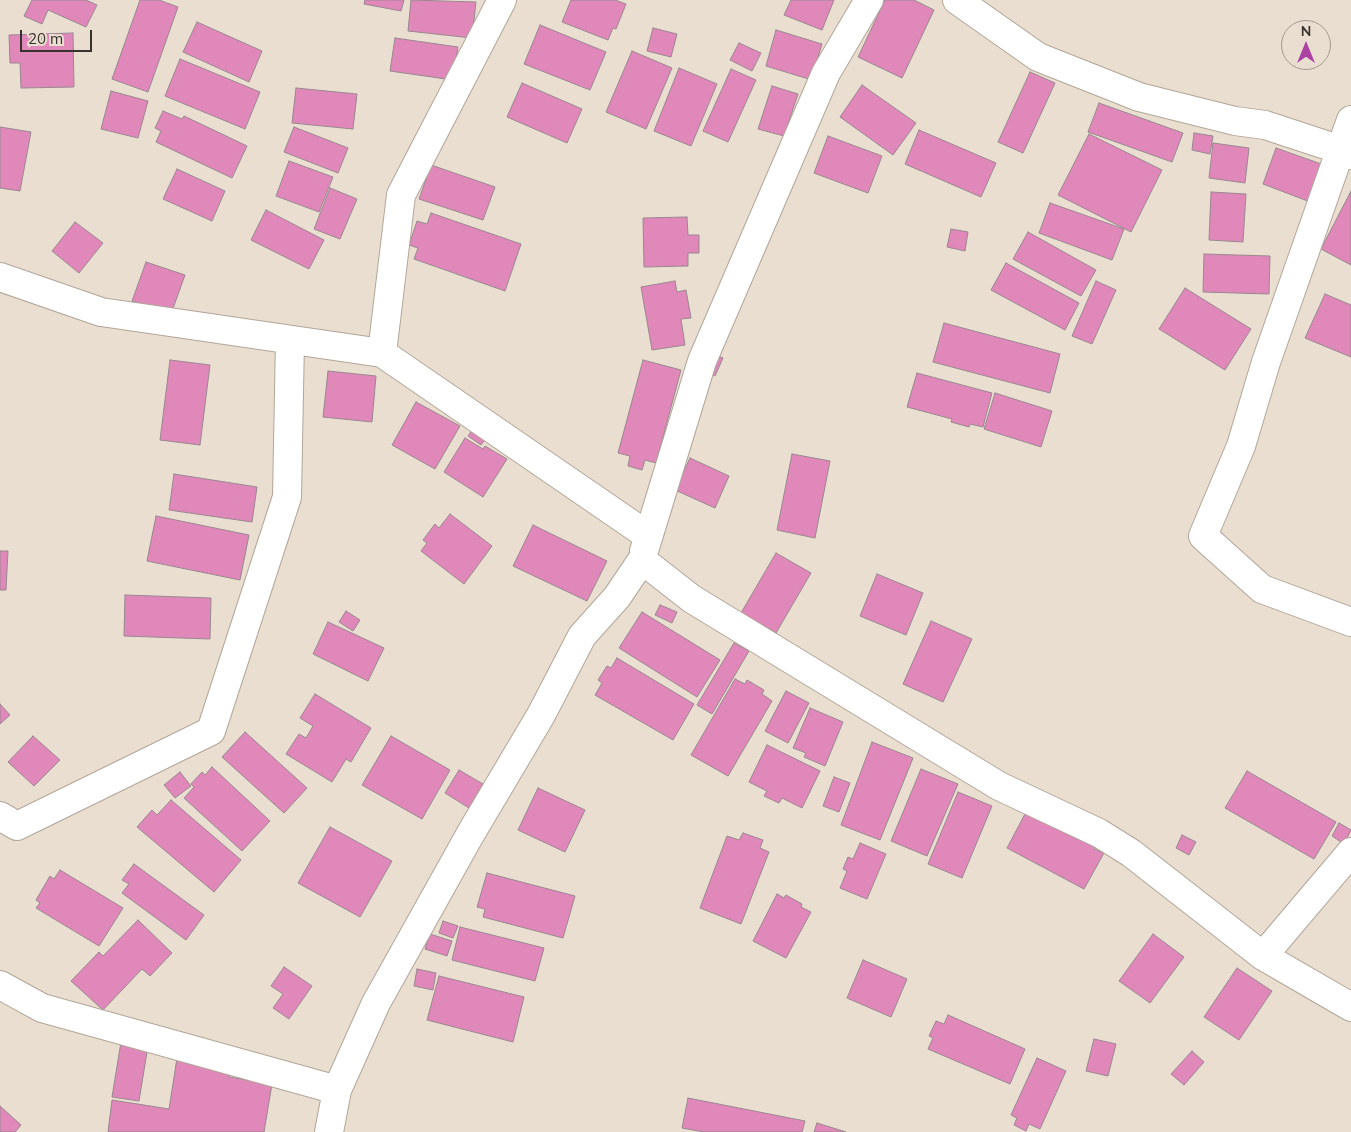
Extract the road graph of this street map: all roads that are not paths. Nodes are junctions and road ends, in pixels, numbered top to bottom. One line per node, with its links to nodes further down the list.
1 (502, 0): 8 (street)
2 (869, 0): 9 (street)
3 (957, 0): 5 (street)
4 (1351, 120): 5 (street)
5 (1346, 152): 10 (street)
6 (0, 277): 7 (street)
7 (290, 340): 8 (street); 11 (street)
8 (382, 353): 9 (street)
9 (644, 547): 13 (street); 16 (street)
10 (1351, 622)
11 (0, 816)
12 (1351, 852): 13 (street)
13 (1263, 956): 15 (street)
14 (0, 985): 16 (street)
15 (1351, 1006)
16 (337, 1090): 17 (street)
17 (329, 1132)

